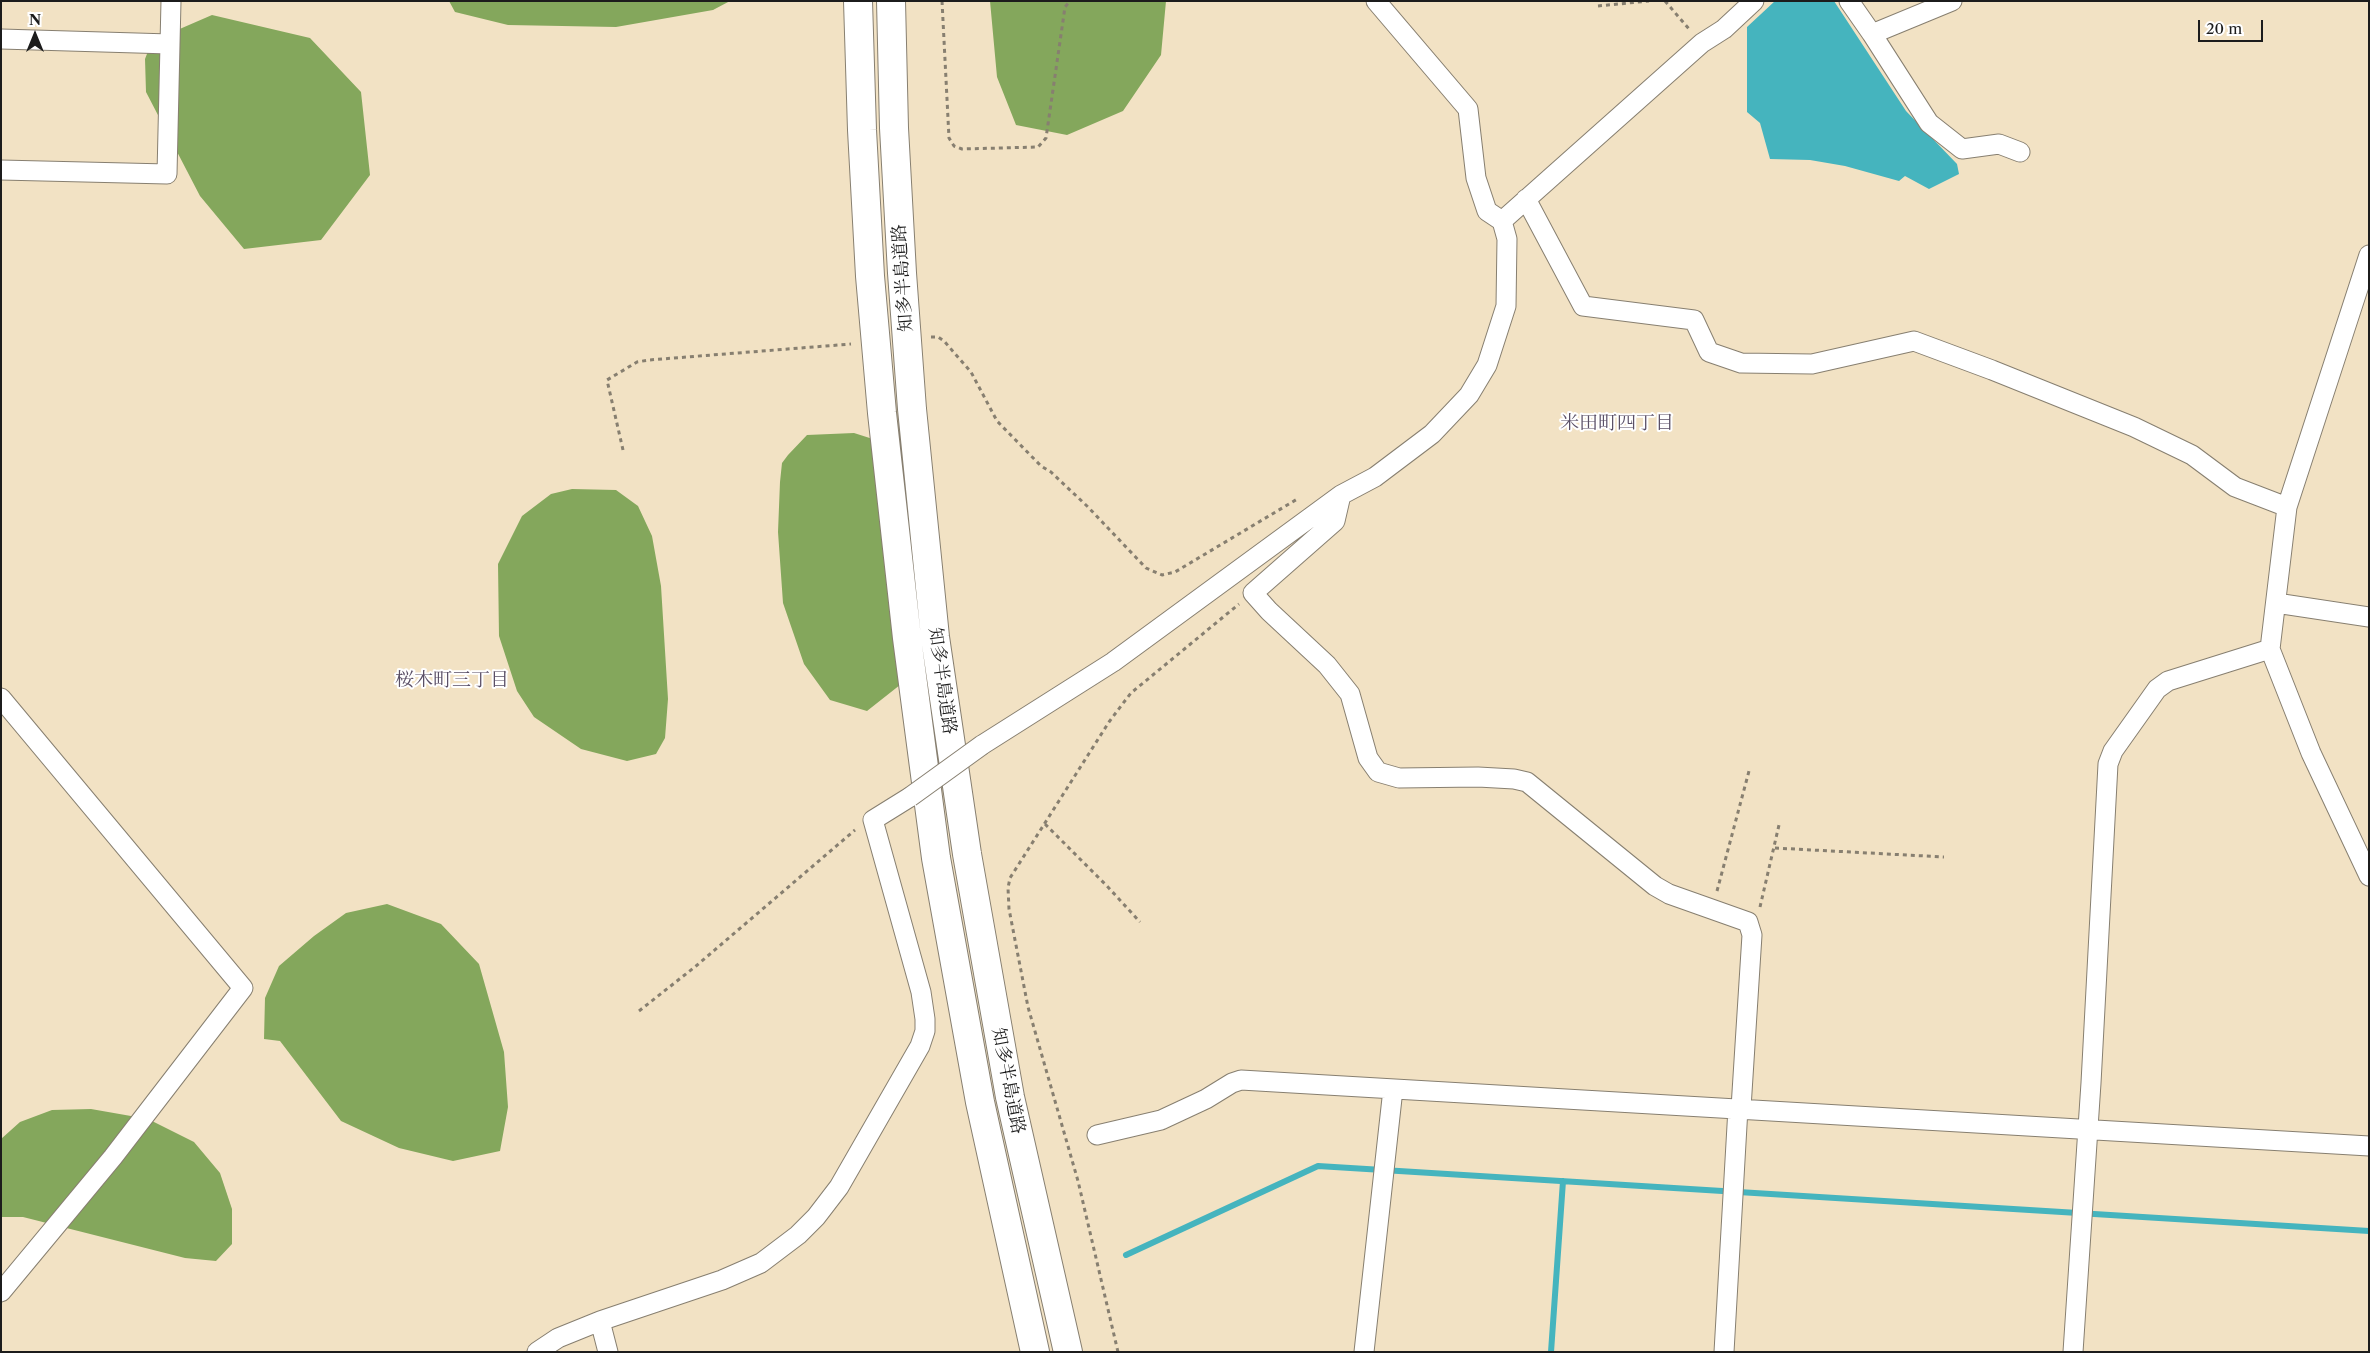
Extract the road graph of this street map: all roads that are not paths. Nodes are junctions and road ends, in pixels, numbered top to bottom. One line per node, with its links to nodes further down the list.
1 (171, 1): 10 (street)
2 (858, 1): 32 (highway, 知多半島道路)
3 (891, 1): 33 (highway, 知多半島道路)
4 (1376, 1): 14 (street)
5 (1754, 1): 13 (street)
6 (1849, 1): 8 (street)
7 (1952, 1): 8 (street)
8 (1872, 34): 11 (street)
9 (1, 39): 10 (street)
10 (170, 44): 12 (street)
11 (2020, 152)
12 (1, 170)
13 (1526, 199): 14 (street); 17 (street)
14 (1502, 222): 16 (street)
15 (2369, 255): 17 (street)
16 (1340, 495): 24 (street); 29 (street, bridge)
17 (2287, 507): 18 (street)
18 (2276, 603): 19 (street); 20 (street)
19 (2369, 617)
20 (2270, 649): 22 (street); 25 (street)
21 (1, 698): 28 (street)
22 (2369, 876)
23 (1393, 1089): 24 (street); 26 (street); 34 (street)
24 (1739, 1108): 25 (street); 35 (street)
25 (2088, 1129): 27 (street); 36 (street)
26 (1097, 1135)
27 (2369, 1146)
28 (1, 1292)
29 (600, 1321): 30 (street); 31 (street)
30 (537, 1352)
31 (608, 1352)
32 (1035, 1352)
33 (1068, 1352)
34 (1364, 1352)
35 (1724, 1352)
36 (2073, 1352)

